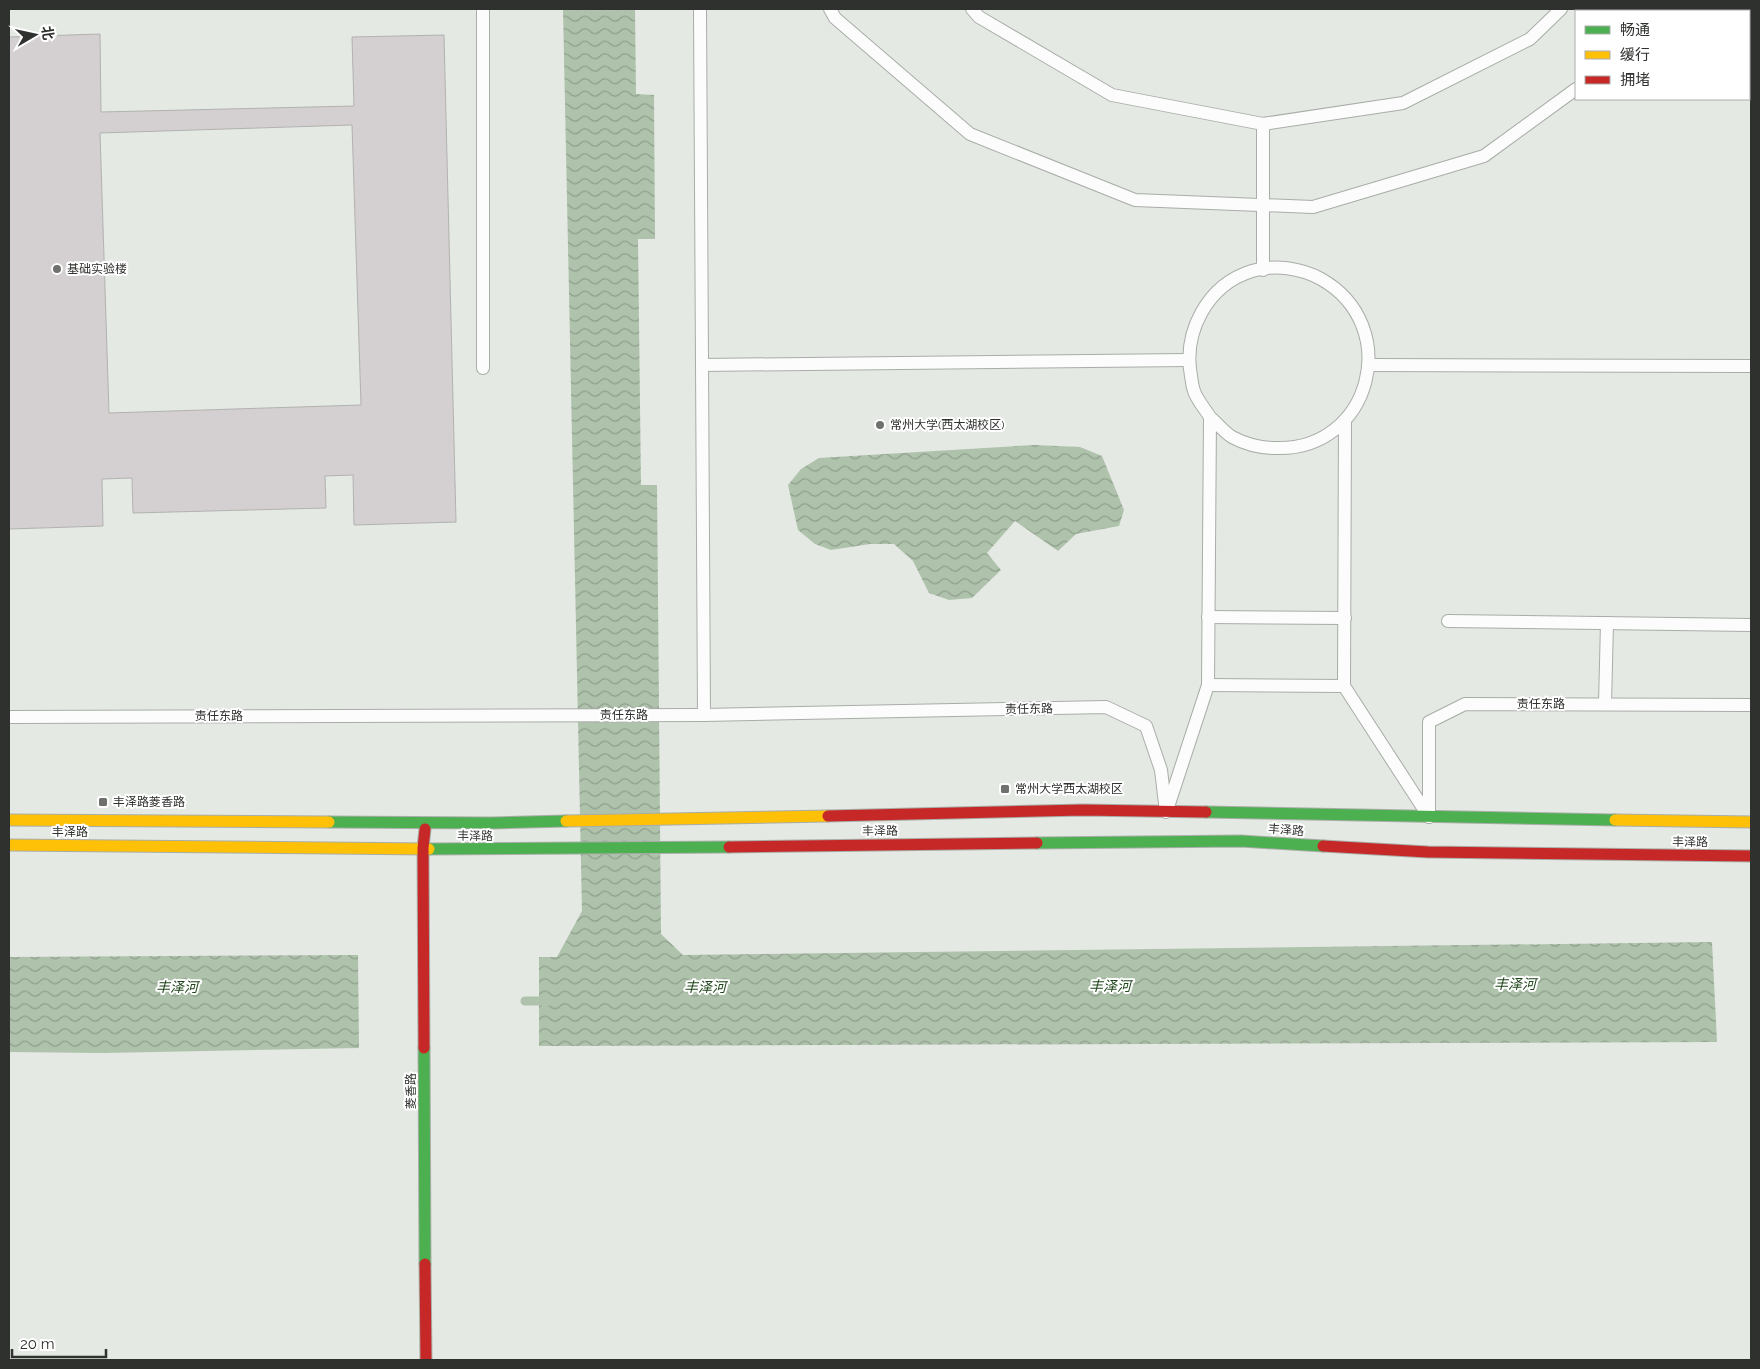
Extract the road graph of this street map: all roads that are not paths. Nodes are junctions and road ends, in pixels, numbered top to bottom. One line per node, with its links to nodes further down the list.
1 (483, 9): 14 (lane)
2 (700, 9): 11 (lane)
3 (830, 9): 8 (lane)
4 (972, 9): 7 (lane)
5 (1561, 9): 7 (lane)
6 (1575, 90): 8 (lane)
7 (1262, 124): 8 (lane)
8 (1263, 205): 9 (lane)
9 (1263, 270): 10 (lane); 12 (lane)
10 (1188, 360): 11 (lane); 15 (lane)
11 (702, 365): 26 (lane)
12 (1369, 365): 13 (lane); 16 (lane)
13 (1751, 366)
14 (483, 368)
15 (1210, 417): 16 (lane); 17 (lane)
16 (1345, 420): 18 (lane)
17 (1208, 618): 18 (lane); 22 (lane)
18 (1344, 618): 23 (lane)
19 (1448, 621): 20 (lane)
20 (1607, 623): 21 (lane); 24 (lane)
21 (1751, 624)
22 (1208, 685): 23 (lane); 28 (lane)
23 (1344, 686): 29 (lane)
24 (1605, 704): 25 (lane, 责任东路); 29 (lane, 责任东路)
25 (1751, 705)
26 (704, 715): 27 (lane, 责任东路); 28 (lane, 责任东路)
27 (9, 717)
28 (1166, 812): 29 (street, 丰泽路); 31 (street, 丰泽路)
29 (1429, 816): 32 (street, 丰泽路)
30 (9, 820): 31 (street, 丰泽路)
31 (425, 822): 34 (street, 菱香路)
32 (1751, 822)
33 (9, 845): 34 (street, 丰泽路)
34 (423, 848): 35 (street, 丰泽路); 36 (street, 菱香路)
35 (1751, 856)
36 (426, 1360)

